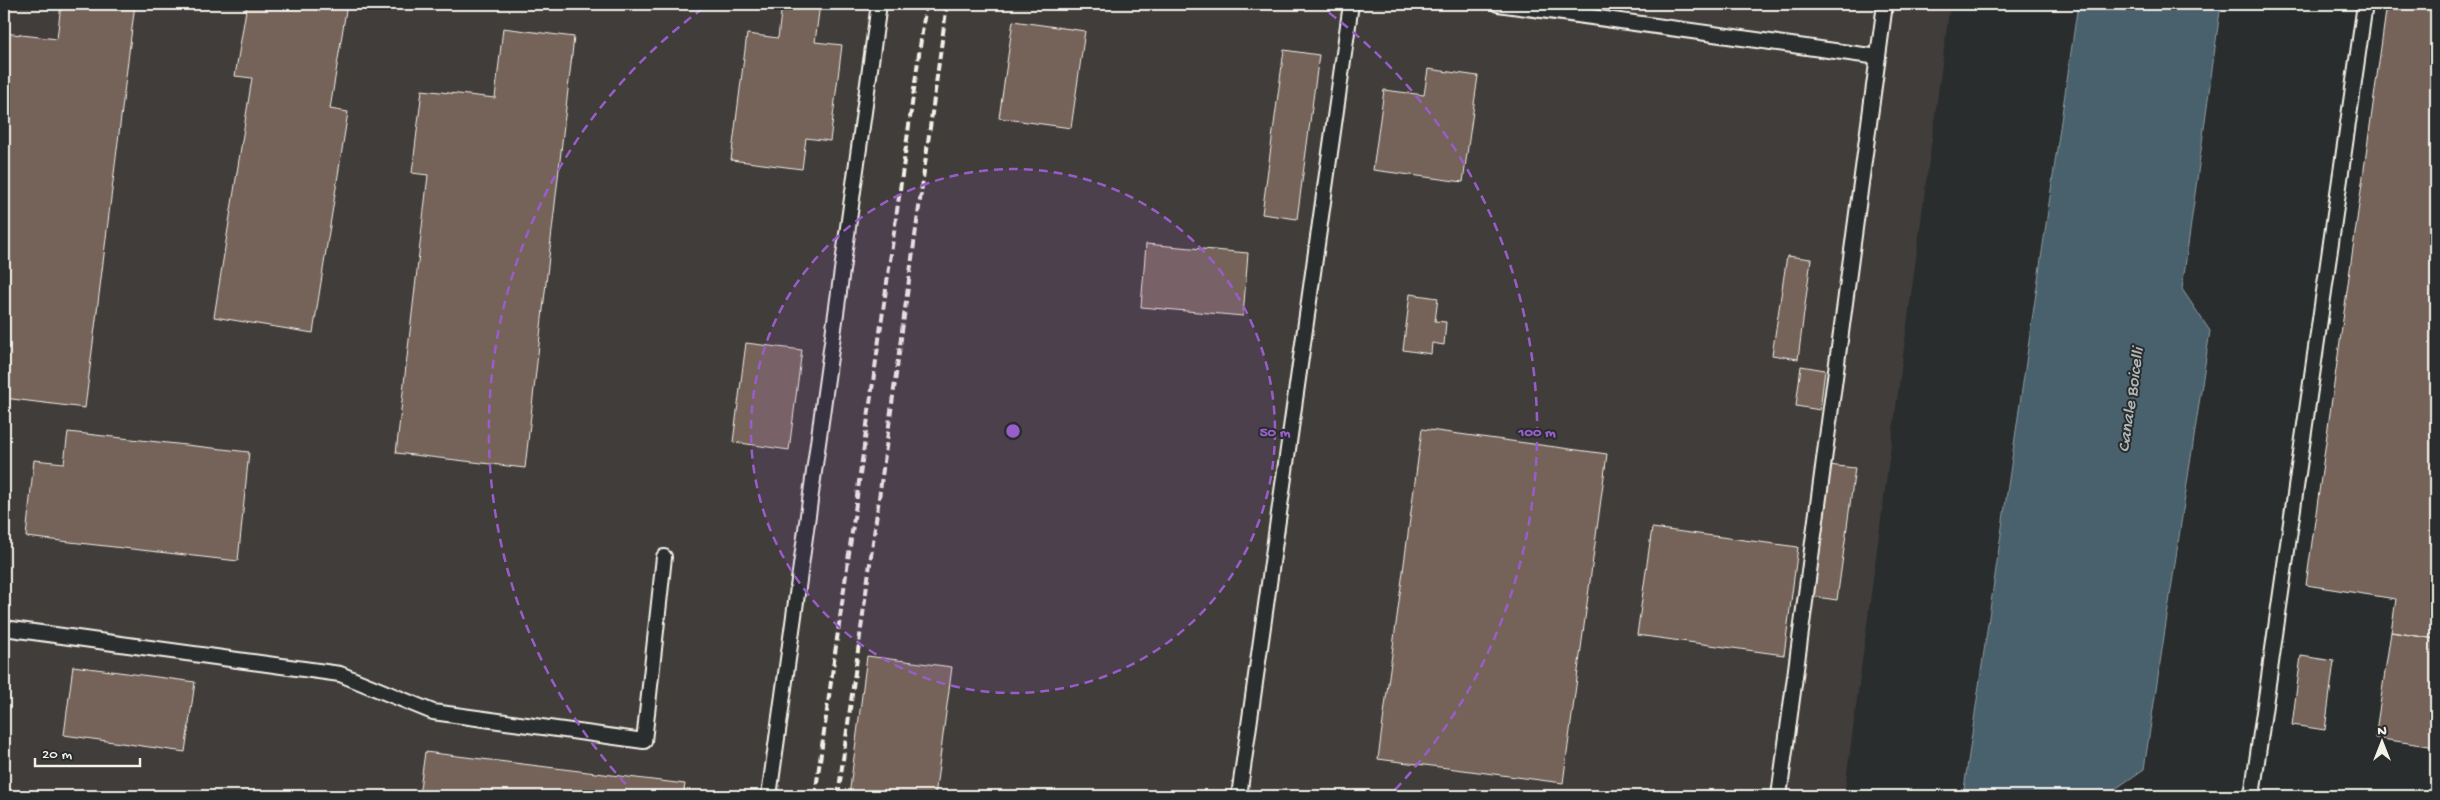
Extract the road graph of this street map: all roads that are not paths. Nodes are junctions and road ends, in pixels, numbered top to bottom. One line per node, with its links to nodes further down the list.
1 (879, 4): 9 (lane)
2 (1351, 4): 10 (lane)
3 (1498, 4): 6 (lane)
4 (1885, 4): 6 (lane)
5 (2365, 4): 12 (lane)
6 (1878, 57): 11 (lane)
7 (664, 557): 8 (lane)
8 (4, 628)
9 (769, 796)
10 (1239, 796)
11 (1779, 796)
12 (2252, 796)

